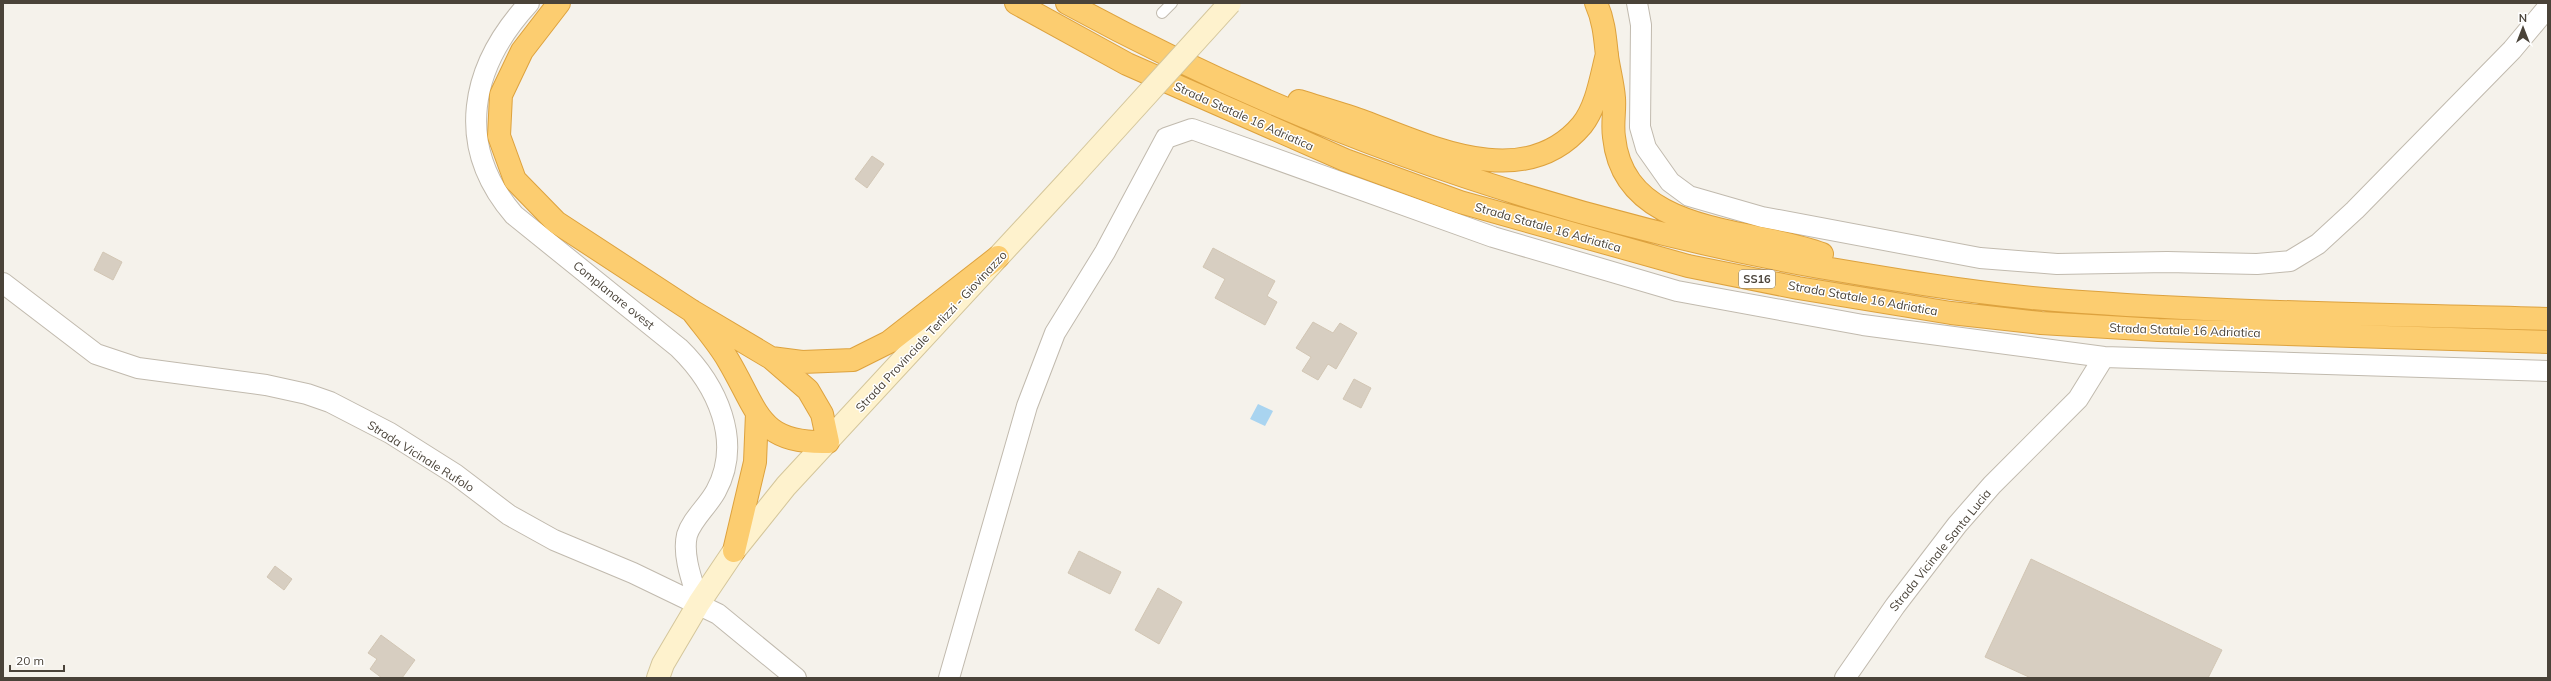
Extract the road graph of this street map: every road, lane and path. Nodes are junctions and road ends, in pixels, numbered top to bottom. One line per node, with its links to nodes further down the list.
1 (529, 3): 25 (street, Complanare ovest)
2 (559, 3): 16 (highway)
3 (1016, 3): 18 (highway, Strada Statale 16 Adriatica / SS16)
4 (1067, 3): 12 (highway, Strada Statale 16 Adriatica / SS16)
5 (1172, 3): 10 (lane)
6 (1230, 3): 13 (main road, Strada Provinciale Terlizzi - Giovinazzo, bridge)
7 (1596, 3): 11 (highway)
8 (1637, 3): 9 (street)
9 (2548, 7)
10 (1162, 13)
11 (1607, 54): 12 (highway); 14 (highway)
12 (1217, 79): 14 (highway, Strada Statale 16 Adriatica / SS16)
13 (998, 257): 20 (highway); 23 (main road, Strada Provinciale Terlizzi - Giovinazzo)
14 (1886, 279): 17 (highway, Strada Statale 16 Adriatica / SS16)
15 (3, 283): 25 (street, Strada Vicinale Rufolo)
16 (692, 311): 20 (highway); 22 (highway)
17 (2548, 319)
18 (2548, 342)
19 (2104, 357): 21 (street); 28 (street); 29 (street, Strada Vicinale Santa Lucia)
20 (771, 358): 23 (highway)
21 (2548, 372)
22 (757, 413): 23 (highway); 24 (highway)
23 (828, 442): 24 (main road, Strada Provinciale Terlizzi - Giovinazzo)
24 (734, 551): 25 (main road, Strada Provinciale Terlizzi - Giovinazzo)
25 (699, 603): 26 (main road, Strada Provinciale Terlizzi - Giovinazzo); 27 (street, Strada Vicinale Rufolo)
26 (658, 678)
27 (796, 678)
28 (949, 678)
29 (1845, 678)

